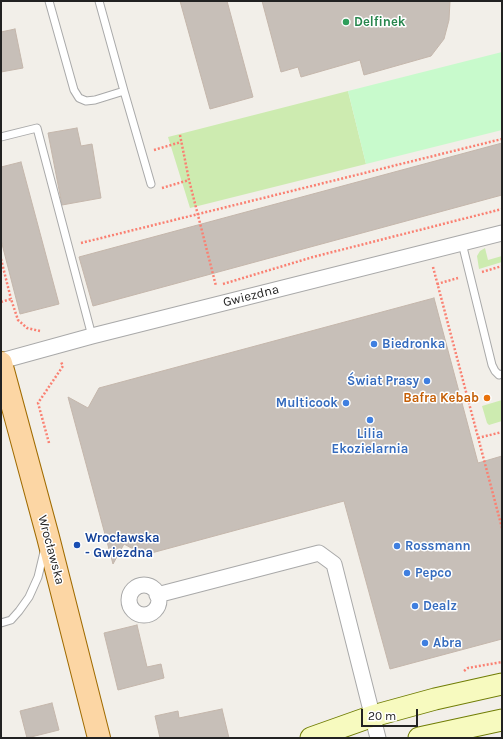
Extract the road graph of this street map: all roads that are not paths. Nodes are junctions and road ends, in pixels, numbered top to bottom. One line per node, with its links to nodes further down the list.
1 (49, 1): 3 (lane)
2 (99, 1): 3 (lane)
3 (124, 92): 5 (lane)
4 (1, 136): 8 (lane)
5 (151, 184)
6 (502, 233): 7 (street, Gwiezdna)
7 (462, 243): 8 (street, Gwiezdna); 10 (lane)
8 (92, 336): 9 (street, Gwiezdna)
9 (1, 362): 11 (main road, Wrocławska)
10 (502, 374)
11 (6, 403): 12 (main road, Wrocławska)
12 (48, 537): 14 (lane); 18 (main road, Wrocławska)
13 (157, 595): 16 (street)
14 (1, 623)
15 (502, 684): 16 (street)
16 (373, 716): 19 (street); 20 (street)
17 (502, 720): 21 (street)
18 (99, 738)
19 (311, 738)
20 (378, 738)
21 (419, 738)

